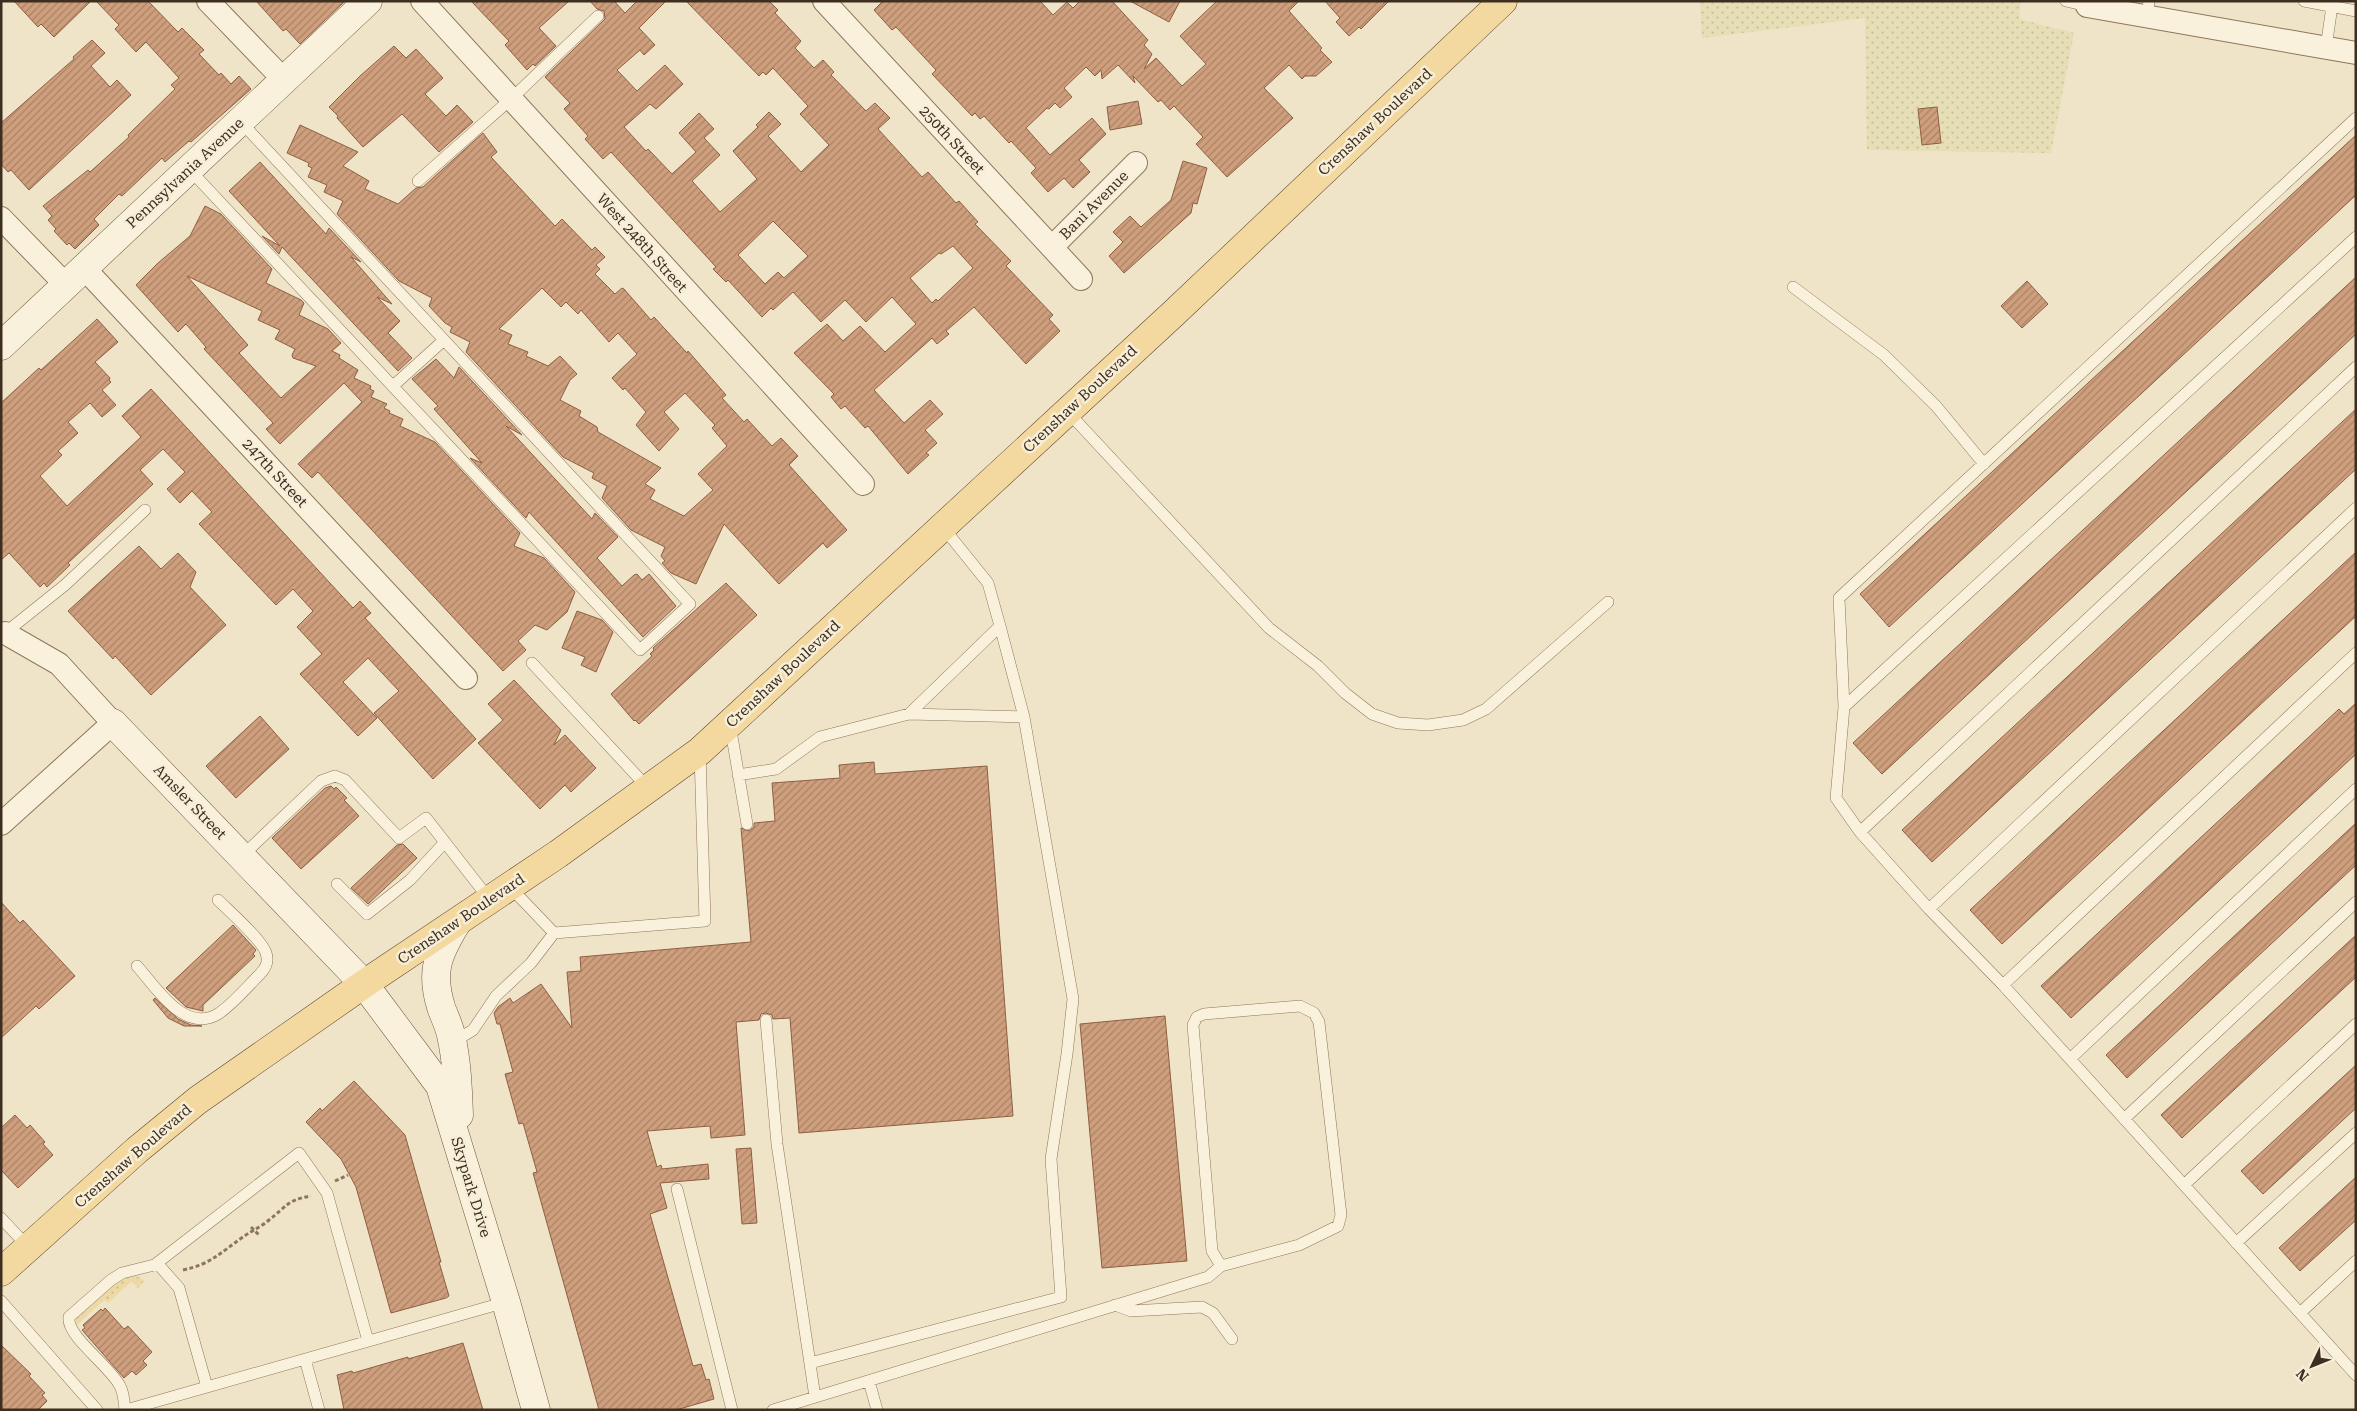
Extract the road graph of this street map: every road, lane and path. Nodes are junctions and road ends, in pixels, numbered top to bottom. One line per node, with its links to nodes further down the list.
1 (208, 1): 14 (street)
2 (368, 1): 14 (street, Pennsylvania Avenue)
3 (422, 1): 15 (street, West 248th Street)
4 (824, 1): 23 (street, 250th Street)
5 (1503, 1): 31 (main road, Crenshaw Boulevard)
6 (2304, 1): 8 (lane)
7 (2081, 3): 10 (street)
8 (2332, 6): 9 (lane); 12 (lane)
9 (2351, 7)
10 (2148, 9): 12 (street)
11 (598, 16): 15 (lane)
12 (2326, 48): 13 (street)
13 (2356, 53)
14 (284, 80): 17 (street, Pennsylvania Avenue)
15 (510, 99): 20 (lane); 33 (street, West 248th Street)
16 (2356, 118): 32 (lane)
17 (240, 121): 19 (street, Pennsylvania Avenue); 27 (lane)
18 (1136, 163): 23 (street, Bani Avenue)
19 (189, 169): 24 (street, Pennsylvania Avenue); 30 (lane)
20 (418, 181)
21 (1, 218): 24 (street, 247th Street)
22 (2356, 237): 43 (lane)
23 (1052, 247): 25 (street, 250th Street)
24 (75, 277): 28 (street, Pennsylvania Avenue); 42 (street, 247th Street)
25 (1081, 279)
26 (1793, 287): 32 (lane)
27 (444, 340): 30 (lane); 30 (lane)
28 (1, 346)
29 (2356, 367): 54 (lane)
30 (393, 386)
31 (1068, 410): 36 (main road, Crenshaw Boulevard); 37 (lane)
32 (1984, 464): 43 (lane)
33 (863, 484)
34 (2356, 508): 61 (lane)
35 (145, 510): 39 (lane)
36 (942, 526): 38 (lane); 47 (main road, Crenshaw Boulevard)
37 (1608, 602)
38 (1000, 626): 44 (lane); 45 (lane)
39 (5, 633): 46 (street, Amsler Street)
40 (2356, 653): 66 (lane)
41 (532, 663): 50 (lane)
42 (466, 678)
43 (1844, 706): 54 (lane)
44 (908, 714): 45 (lane); 49 (lane)
45 (1024, 717): 96 (lane)
46 (113, 722): 52 (street); 56 (street, Amsler Street)
47 (729, 723): 48 (main road, Crenshaw Boulevard); 49 (lane)
48 (700, 751): 50 (main road, Crenshaw Boulevard); 63 (lane)
49 (738, 775): 53 (lane)
50 (648, 789): 58 (main road, Crenshaw Boulevard)
51 (2356, 789): 70 (lane)
52 (1, 824)
53 (747, 824)
54 (1860, 832): 61 (lane)
55 (445, 842): 56 (lane); 57 (lane); 58 (lane)
56 (242, 856): 65 (street, Amsler Street)
57 (337, 884)
58 (500, 894): 62 (main road, Crenshaw Boulevard); 63 (lane)
59 (218, 900): 64 (lane)
60 (2356, 902): 71 (lane)
61 (1929, 909): 66 (lane)
62 (456, 924): 65 (main road, Crenshaw Boulevard); 69 (street)
63 (554, 933): 69 (lane)
64 (137, 966)
65 (364, 984): 73 (street, Skypark Drive); 83 (main road, Crenshaw Boulevard)
66 (2003, 985): 70 (lane)
67 (766, 1020): 96 (lane)
68 (2356, 1024): 76 (lane)
69 (453, 1042): 73 (street)
70 (2070, 1059): 71 (lane)
71 (2124, 1119): 76 (lane)
72 (2356, 1133): 82 (lane)
73 (462, 1157): 90 (street, Skypark Drive)
74 (348, 1175): 75 (path)
75 (332, 1183)
76 (2184, 1185): 82 (lane)
77 (676, 1189): 105 (lane)
78 (313, 1195): 80 (path)
79 (1, 1218): 83 (lane)
80 (252, 1228): 81 (path); 87 (path)
81 (260, 1236)
82 (2236, 1243): 92 (lane)
83 (29, 1248): 88 (main road, Crenshaw Boulevard)
84 (2356, 1261): 92 (lane)
85 (158, 1264): 94 (lane); 99 (lane); 102 (lane)
86 (1221, 1266): 86 (lane); 91 (lane)
87 (182, 1270)
88 (1, 1272)
89 (1, 1301): 101 (lane)
90 (506, 1302): 94 (lane); 104 (street, Skypark Drive)
91 (1115, 1305): 93 (lane); 98 (lane)
92 (2300, 1313): 97 (lane)
93 (1232, 1339)
94 (368, 1341): 95 (lane)
95 (305, 1359): 99 (lane); 103 (lane)
96 (810, 1363): 100 (lane)
97 (2353, 1367)
98 (869, 1381): 100 (lane); 107 (lane)
99 (207, 1387): 102 (lane)
100 (815, 1397): 106 (lane)
101 (97, 1410)
102 (126, 1410)
103 (319, 1410)
104 (536, 1410)
105 (732, 1410)
106 (773, 1410)
107 (877, 1410)

